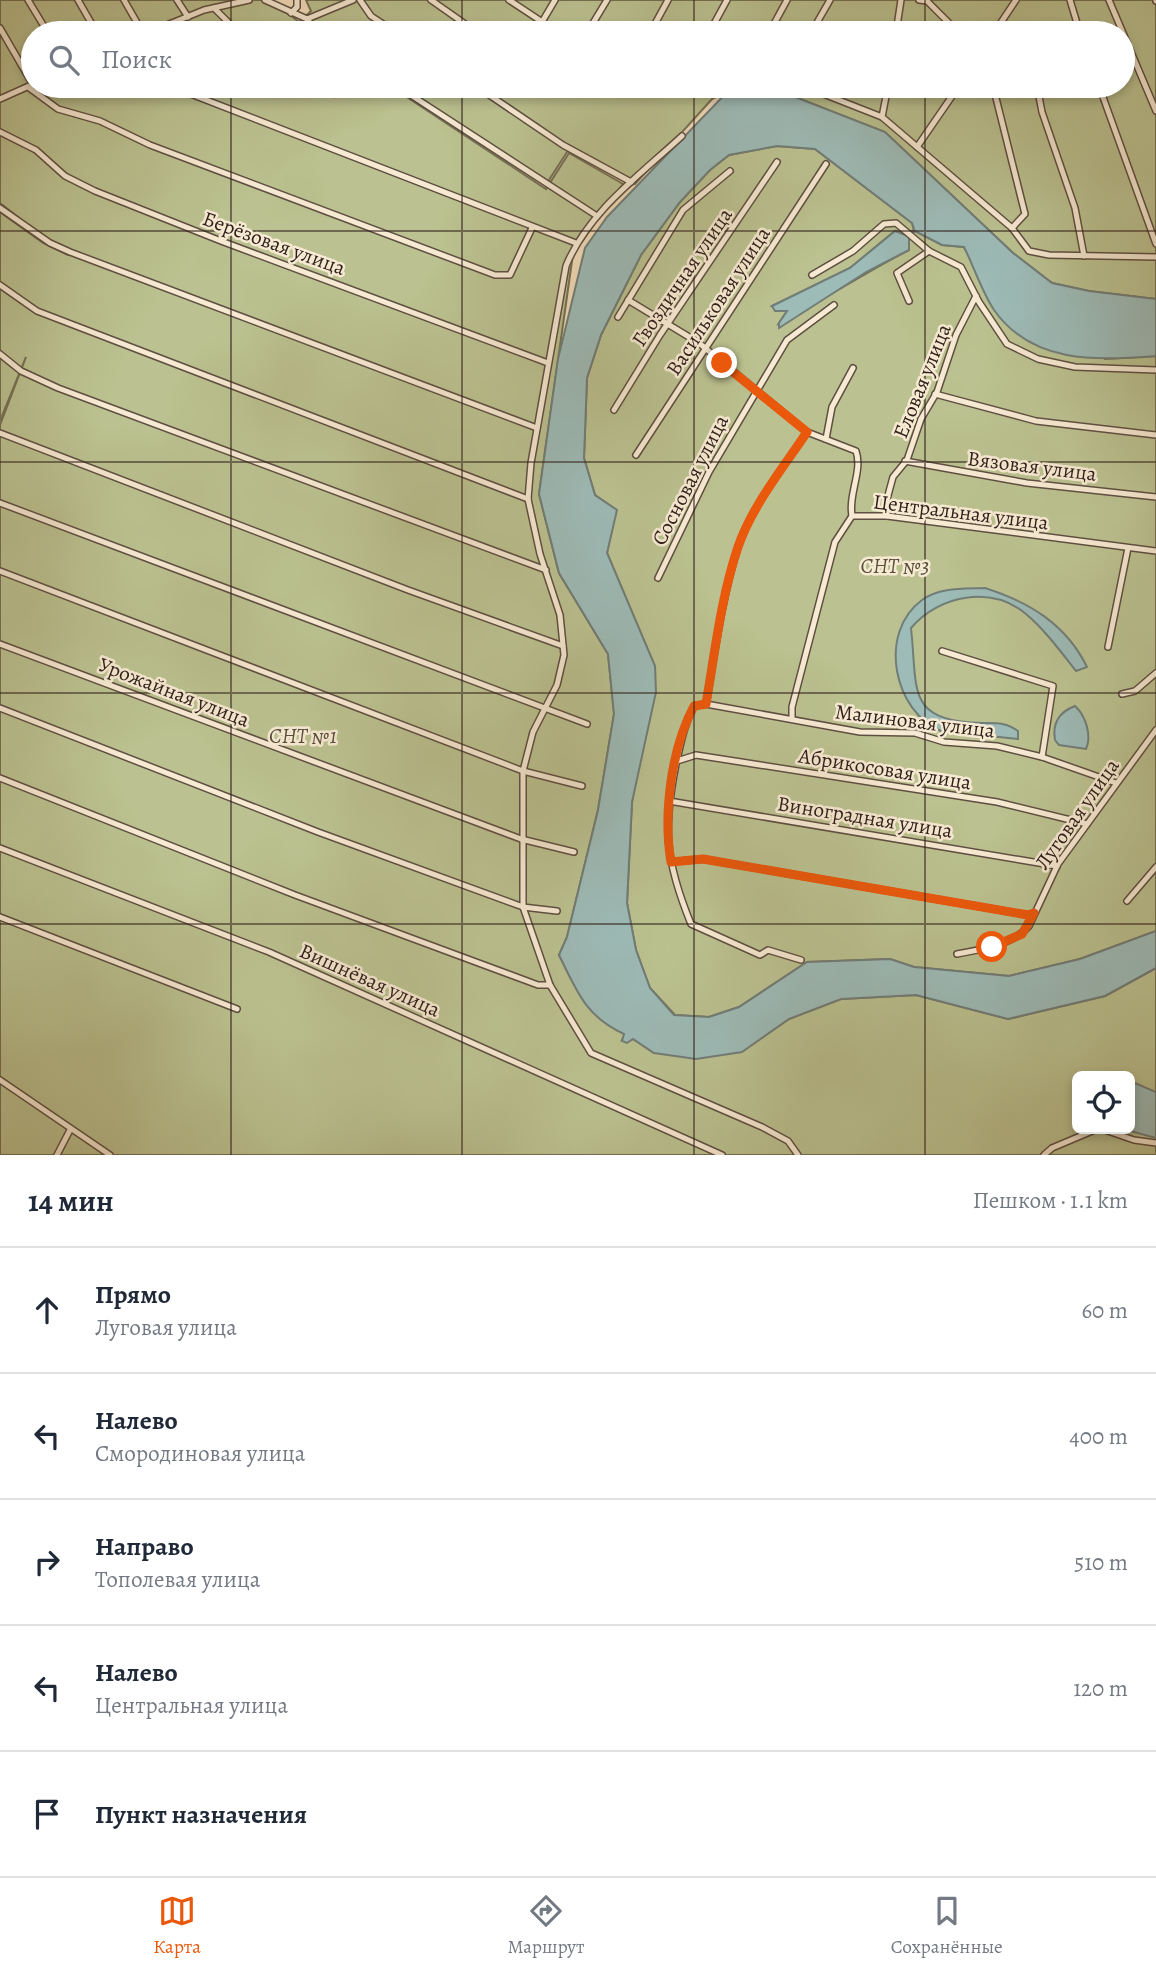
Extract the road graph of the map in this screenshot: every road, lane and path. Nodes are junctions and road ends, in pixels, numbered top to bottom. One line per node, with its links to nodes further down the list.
1 (28, 0): 29 (street)
2 (78, 0): 30 (street)
3 (124, 0): 31 (street)
4 (177, 0): 27 (street)
5 (248, 0): 24 (street)
6 (265, 0): 26 (street)
7 (297, 0): 26 (street)
8 (353, 0): 28 (street)
9 (360, 0): 34 (street)
10 (431, 0): 35 (street)
11 (509, 0): 36 (street)
12 (555, 0): 37 (street)
13 (607, 0): 38 (street)
14 (668, 0): 39 (street)
15 (727, 0): 40 (street)
16 (787, 0): 41 (street)
17 (830, 0): 42 (street)
18 (901, 0): 43 (street)
19 (919, 0): 23 (street)
20 (1016, 0): 45 (street)
21 (1070, 0): 46 (street)
22 (1109, 0): 47 (street)
23 (927, 1): 44 (street)
24 (232, 2): 25 (street)
25 (214, 8): 27 (street); 33 (street)
26 (291, 13): 28 (street)
27 (188, 17): 32 (street)
28 (307, 19)
29 (41, 21)
30 (90, 21)
31 (137, 21)
32 (178, 21)
33 (227, 21)
34 (379, 21)
35 (461, 21)
36 (540, 21)
37 (543, 21)
38 (594, 21)
39 (657, 21)
40 (716, 21)
41 (776, 21)
42 (818, 21)
43 (898, 21)
44 (947, 21)
45 (1002, 21)
46 (1076, 21)
47 (1118, 21)
48 (0, 28): 50 (street)
49 (1135, 61): 63 (street)
50 (21, 65)
51 (21, 90): 62 (street)
52 (46, 98): 74 (street)
53 (201, 98): 74 (street)
54 (415, 98): 73 (street)
55 (494, 98): 71 (street)
56 (834, 98): 64 (street)
57 (885, 98): 64 (street)
58 (950, 98): 67 (street)
59 (996, 98): 75 (street)
60 (1040, 98): 79 (street)
61 (1103, 98): 77 (street)
62 (0, 99)
63 (1156, 111)
64 (882, 117): 67 (street)
65 (0, 132): 91 (street, Берёзовая улица)
66 (682, 136): 71 (street)
67 (917, 147): 75 (street)
68 (776, 162): 88 (street, Гвоздичная улица)
69 (826, 164): 89 (street, Васильковая улица)
70 (730, 171): 84 (street)
71 (631, 182): 73 (street)
72 (0, 208): 97 (street)
73 (597, 216): 76 (street)
74 (532, 228): 76 (street)
75 (1012, 228): 79 (street)
76 (576, 243): 91 (street)
77 (1156, 244)
78 (929, 251): 81 (street); 83 (street); 85 (street)
79 (1084, 256): 80 (street)
80 (1156, 257)
81 (812, 275)
82 (0, 285): 105 (street)
83 (976, 296): 93 (street); 95 (street, Еловая улица)
84 (628, 300): 87 (street); 88 (street, Центральная улица)
85 (909, 301)
86 (834, 305): 94 (street, Сосновая улица)
87 (618, 317)
88 (667, 324): 89 (street, Центральная улица); 96 (street, Гвоздичная улица)
89 (706, 349): 94 (street, Центральная улица); 102 (street, Васильковая улица)
90 (0, 354): 111 (street)
91 (548, 363): 97 (street)
92 (853, 368): 101 (street)
93 (1156, 370)
94 (755, 390): 98 (street, Центральная улица); 113 (street, Сосновая улица)
95 (935, 394): 100 (street); 103 (street, Еловая улица)
96 (614, 410)
97 (537, 428): 105 (street)
98 (807, 432): 101 (street, Центральная улица); 120 (street)
99 (0, 433): 115 (street)
100 (1156, 435)
101 (826, 439): 107 (street, Центральная улица)
102 (636, 455)
103 (905, 461): 104 (street, Вязовая улица); 108 (street, Еловая улица)
104 (1156, 497)
105 (528, 499): 111 (street)
106 (0, 503): 122 (street)
107 (852, 516): 108 (street, Центральная улица); 123 (street)
108 (887, 516): 109 (street, Центральная улица)
109 (1128, 548): 110 (street, Центральная улица); 116 (street)
110 (1156, 551)
111 (546, 570): 115 (street)
112 (0, 571): 128 (street)
113 (658, 578)
114 (0, 644): 134 (street, Урожайная улица)
115 (563, 646): 122 (street)
116 (1108, 647)
117 (942, 651): 126 (street)
118 (1156, 674): 119 (street)
119 (1122, 694)
120 (706, 704): 123 (street, Малиновая улица); 127 (street)
121 (0, 708): 141 (street)
122 (544, 710): 124 (street); 128 (street)
123 (792, 718): 126 (street, Малиновая улица)
124 (587, 724)
125 (1156, 730): 130 (street, Луговая улица)
126 (1042, 757): 130 (street, Малиновая улица)
127 (677, 761): 132 (street); 133 (street, Абрикосовая улица)
128 (523, 771): 131 (street); 134 (street)
129 (0, 778): 147 (street)
130 (1116, 783): 133 (street, Луговая улица)
131 (582, 786)
132 (669, 801): 137 (street); 138 (street, Виноградная улица)
133 (1087, 824): 138 (street, Луговая улица)
134 (521, 839): 136 (street, Урожайная улица); 141 (street)
135 (0, 848): 156 (street, Вишнёвая улица)
136 (574, 852)
137 (671, 862): 143 (street); 146 (street)
138 (1057, 866): 143 (street, Луговая улица)
139 (1156, 867): 140 (street)
140 (1127, 901)
141 (523, 907): 142 (street); 147 (street)
142 (557, 911)
143 (1034, 913): 145 (street, Луговая улица)
144 (0, 916): 148 (street)
145 (957, 954)
146 (800, 960)
147 (550, 985): 157 (street)
148 (237, 1009)
149 (0, 1080): 150 (street)
150 (70, 1130): 154 (street); 155 (street)
151 (1087, 1134): 158 (street)
152 (1115, 1134): 153 (street)
153 (1156, 1143)
154 (57, 1155)
155 (110, 1155)
156 (722, 1155)
157 (798, 1155)
158 (1044, 1155)

